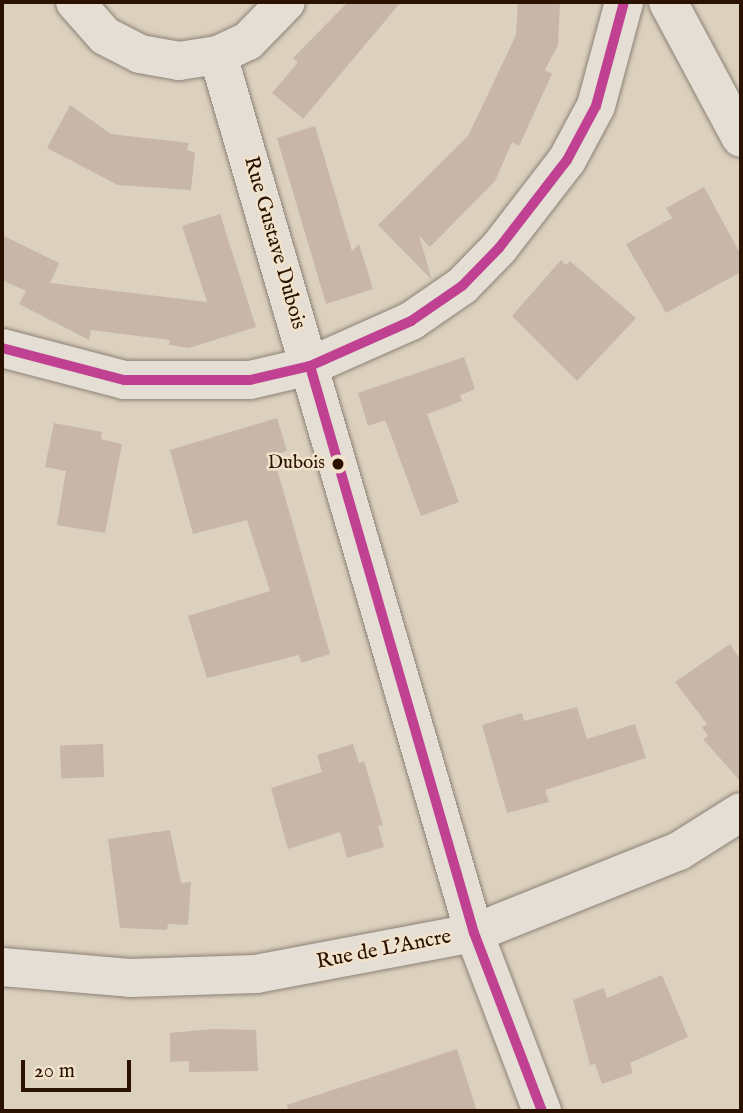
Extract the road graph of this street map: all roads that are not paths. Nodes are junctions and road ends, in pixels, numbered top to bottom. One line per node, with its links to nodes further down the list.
1 (75, 2): 5 (street)
2 (286, 2): 5 (street)
3 (624, 2): 8 (street)
4 (668, 2): 6 (street)
5 (218, 55): 8 (street, Rue Gustave Dubois)
6 (741, 138)
7 (2, 348): 8 (street)
8 (310, 366): 10 (street, Rue Gustave Dubois)
9 (741, 812): 10 (street, Rue de L'Ancre)
10 (474, 933): 11 (street, Rue de L'Ancre); 12 (street, Rue Gustave Dubois)
11 (2, 967)
12 (542, 1111)

